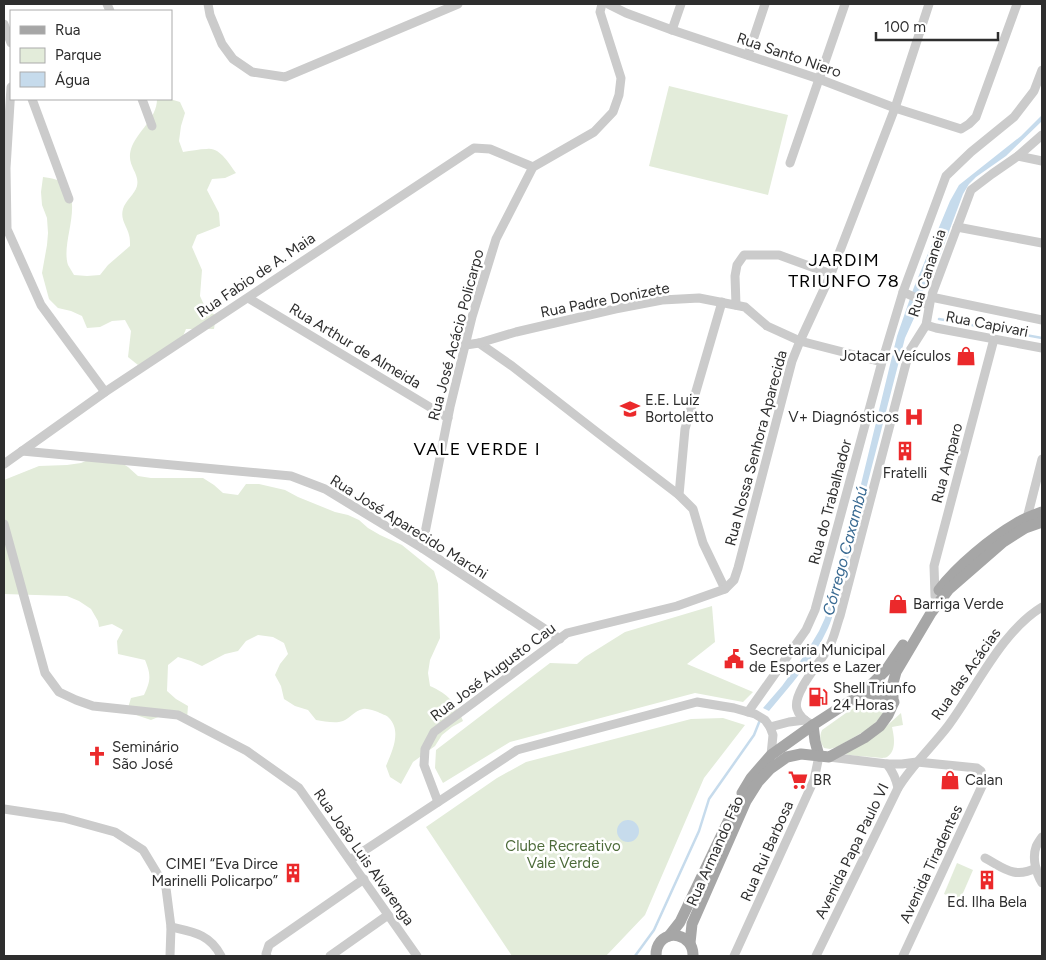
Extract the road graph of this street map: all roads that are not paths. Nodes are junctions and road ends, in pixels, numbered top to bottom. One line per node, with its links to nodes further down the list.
1 (208, 4): 2 (street)
2 (458, 4)
3 (602, 4): 25 (street)
4 (608, 4): 11 (street, Rua Santo Niero)
5 (681, 4): 11 (street)
6 (765, 4): 13 (street)
7 (845, 4): 15 (street)
8 (929, 4): 19 (street, Rua Nossa Senhora Aparecida)
9 (1017, 4): 19 (street, Rua Santo Niero)
10 (4, 24): 12 (street)
11 (672, 30): 13 (street, Rua Santo Niero)
12 (10, 40)
13 (748, 55): 15 (street, Rua Santo Niero)
14 (1042, 73): 31 (street, Rua do Trabalhador)
15 (819, 79): 19 (street, Rua Santo Niero); 24 (street)
16 (10, 100): 28 (street)
17 (32, 100): 26 (street)
18 (142, 100): 20 (street)
19 (895, 108): 30 (street, Rua Nossa Senhora Aparecida)
20 (152, 126)
21 (1042, 135): 22 (street, Rua Cananeia)
22 (1018, 156): 23 (street); 27 (street, Rua Cananeia)
23 (1042, 160)
24 (790, 163)
25 (533, 168): 32 (street, Rua Fabio de A. Maia); 41 (street, Rua José Acácio Policarpo)
26 (69, 199)
27 (956, 227): 29 (street); 34 (street, Rua Cananeia)
28 (5, 229): 44 (street)
29 (1042, 243)
30 (831, 274): 35 (street); 39 (street, Rua Nossa Senhora Aparecida)
31 (903, 292): 34 (street); 43 (street, Rua do Trabalhador)
32 (248, 298): 44 (street, Rua Fabio de A. Maia); 45 (street, Rua Arthur de Almeida)
33 (722, 302): 35 (street, Rua Padre Donizete); 40 (street, Rua Padre Donizete); 49 (street)
34 (930, 302): 36 (street); 37 (street, Rua Cananeia)
35 (736, 305): 39 (street, Rua Padre Donizete)
36 (1042, 320)
37 (926, 325): 38 (street, Rua Capivari); 62 (street, Rua Cananeia)
38 (994, 339): 42 (street, Rua Capivari); 56 (street, Rua Amparo)
39 (800, 341): 43 (street, Rua Padre Donizete); 55 (street, Rua Nossa Senhora Aparecida)
40 (479, 343): 41 (street, Rua Padre Donizete); 49 (street)
41 (466, 345): 45 (street, Rua José Acácio Policarpo)
42 (1042, 348)
43 (882, 362): 61 (street, Rua do Trabalhador)
44 (105, 392): 46 (street, Rua Fabio de A. Maia)
45 (448, 418): 54 (street, Rua José Acácio Policarpo)
46 (22, 451): 48 (street, Rua Fabio de A. Maia); 54 (street, Rua José Aparecido Marchi)
47 (1042, 459): 51 (street)
48 (4, 464)
49 (680, 495): 55 (street)
50 (1042, 512): 51 (main road)
51 (1026, 518): 56 (main road)
52 (1042, 522): 60 (main road)
53 (4, 524): 73 (street, Rua João Luis Alvarenga)
54 (422, 548): 58 (street, Rua José Aparecido Marchi)
55 (725, 589): 58 (street, Rua José Augusto Cau)
56 (935, 596): 59 (main road)
57 (1042, 607): 66 (street, Rua das Acácias)
58 (560, 639): 69 (street, Rua José Augusto Cau)
59 (864, 692): 60 (main road); 62 (main road)
60 (894, 702): 65 (main road)
61 (752, 713): 63 (street); 69 (street)
62 (809, 723): 63 (street); 64 (main road); 65 (main road)
63 (768, 724): 64 (street)
64 (771, 755): 79 (main road)
65 (824, 756): 67 (street); 80 (main road, Rua Armando Fão); 87 (street, Rua Rui Barbosa)
66 (917, 762): 67 (street); 68 (street, Avenida Papa Paulo VI); 89 (street, Avenida Tiradentes)
67 (887, 764): 68 (street)
68 (898, 788): 88 (street, Avenida Papa Paulo VI)
69 (438, 802): 73 (street)
70 (4, 809): 78 (street)
71 (1042, 837): 74 (street)
72 (985, 858): 74 (street)
73 (350, 860): 75 (street, Rua João Luis Alvarenga)
74 (1036, 868): 76 (street)
75 (364, 879): 77 (street, Rua João Luis Alvarenga); 84 (street)
76 (1042, 883)
77 (388, 915): 81 (street, Rua João Luis Alvarenga); 85 (street)
78 (171, 927): 82 (street); 83 (street)
79 (669, 936): 80 (main road); 86 (main road)
80 (692, 949)
81 (415, 955)
82 (170, 956)
83 (221, 956)
84 (267, 956)
85 (330, 956)
86 (656, 956)
87 (734, 956)
88 (816, 956)
89 (903, 956)

